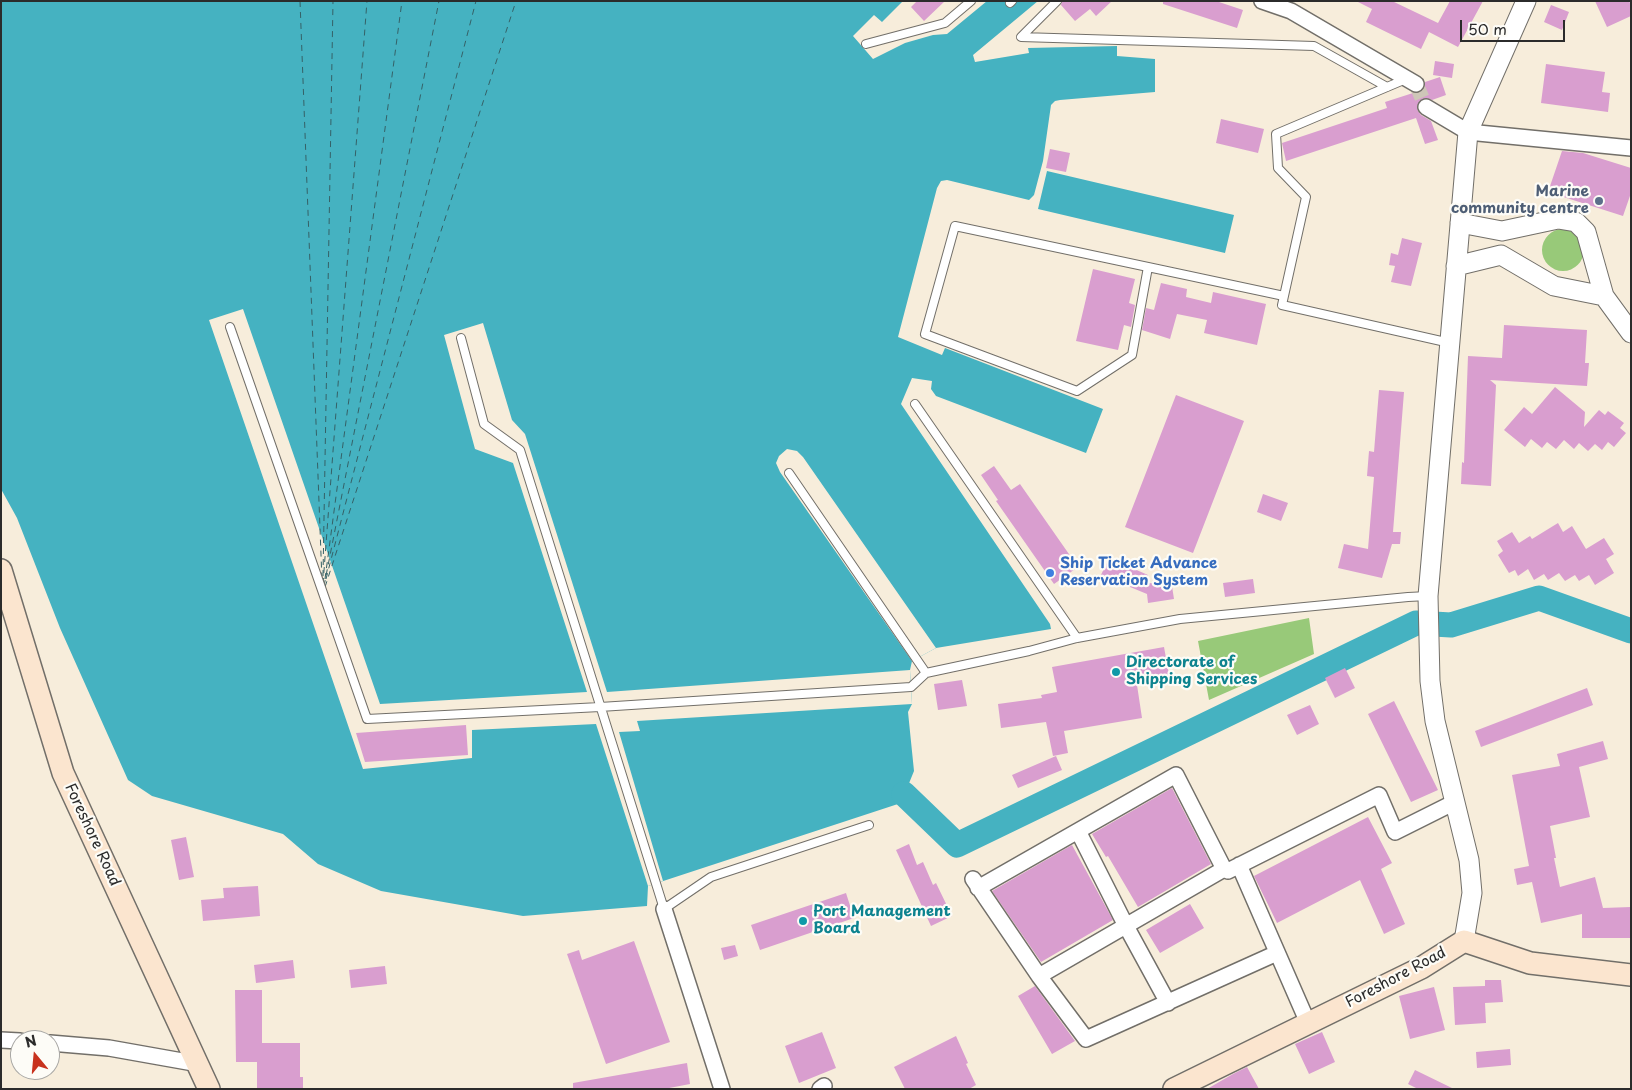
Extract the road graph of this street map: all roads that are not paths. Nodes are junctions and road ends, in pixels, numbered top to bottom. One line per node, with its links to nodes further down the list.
1 (970, 1): 5 (lane)
2 (1057, 1): 7 (lane)
3 (1262, 1): 6 (street)
4 (1526, 1): 9 (street)
5 (866, 44)
6 (1412, 82): 7 (lane)
7 (1387, 87): 14 (lane)
8 (1426, 107): 9 (street)
9 (1468, 132): 10 (street); 11 (street)
10 (1631, 148)
11 (1460, 223): 12 (street); 15 (street)
12 (1456, 266): 15 (street); 19 (street)
13 (1148, 268): 13 (lane); 14 (lane)
14 (1284, 296): 19 (lane)
15 (1604, 296): 17 (street)
16 (230, 327): 26 (lane)
17 (1631, 333)
18 (461, 338): 26 (lane)
19 (1450, 343): 23 (street)
20 (914, 404): 24 (lane)
21 (789, 473): 25 (lane)
22 (1, 570): 41 (main road, Foreshore Road)
23 (1428, 603): 24 (lane); 27 (street)
24 (1077, 638): 25 (lane)
25 (926, 674): 26 (lane)
26 (600, 707): 32 (lane)
27 (1455, 802): 30 (street); 34 (street)
28 (869, 825): 32 (lane)
29 (1078, 831): 31 (street); 33 (street); 37 (street)
30 (1239, 865): 31 (street); 35 (street)
31 (1224, 869): 33 (street)
32 (664, 909): 42 (street)
33 (1126, 926): 37 (street); 38 (street)
34 (1464, 941): 36 (main road, Foreshore Road); 39 (main road, Foreshore Road)
35 (1277, 953): 38 (street); 39 (street)
36 (1631, 975)
37 (1039, 976): 38 (street)
38 (1168, 1003)
39 (1308, 1023): 44 (main road, Foreshore Road)
40 (60, 1044): 41 (street)
41 (199, 1064): 43 (main road, Foreshore Road)
42 (717, 1088)
43 (209, 1089)
44 (1174, 1089)

